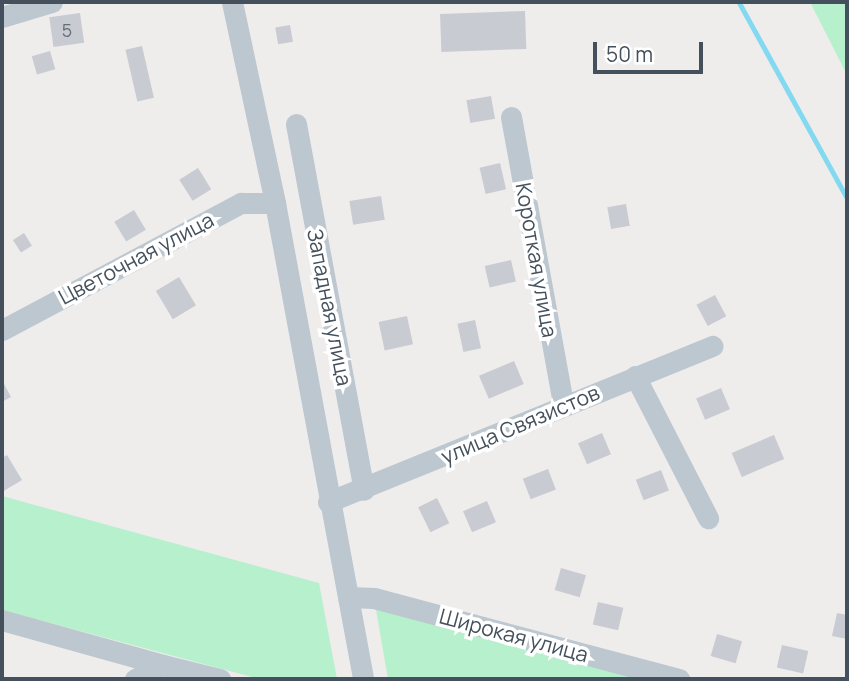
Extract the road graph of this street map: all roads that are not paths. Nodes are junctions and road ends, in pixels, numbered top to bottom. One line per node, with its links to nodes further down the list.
1 (52, 2): 3 (street)
2 (232, 2): 6 (street)
3 (2, 17)
4 (511, 117): 10 (street, Короткая улица)
5 (296, 124): 11 (street, Западная улица)
6 (275, 203): 7 (street, Цветочная улица); 12 (street)
7 (2, 330)
8 (713, 346): 9 (street, улица Связистов)
9 (635, 376): 10 (street, улица Связистов); 13 (street)
10 (563, 404): 11 (street, улица Связистов)
11 (364, 491): 12 (street, улица Связистов)
12 (328, 502): 14 (street)
13 (708, 517)
14 (348, 597): 19 (street); 20 (street, Широкая улица)
15 (2, 620): 16 (street)
16 (163, 665): 17 (street); 18 (street)
17 (135, 679)
18 (220, 679)
19 (363, 679)
20 (679, 679)

